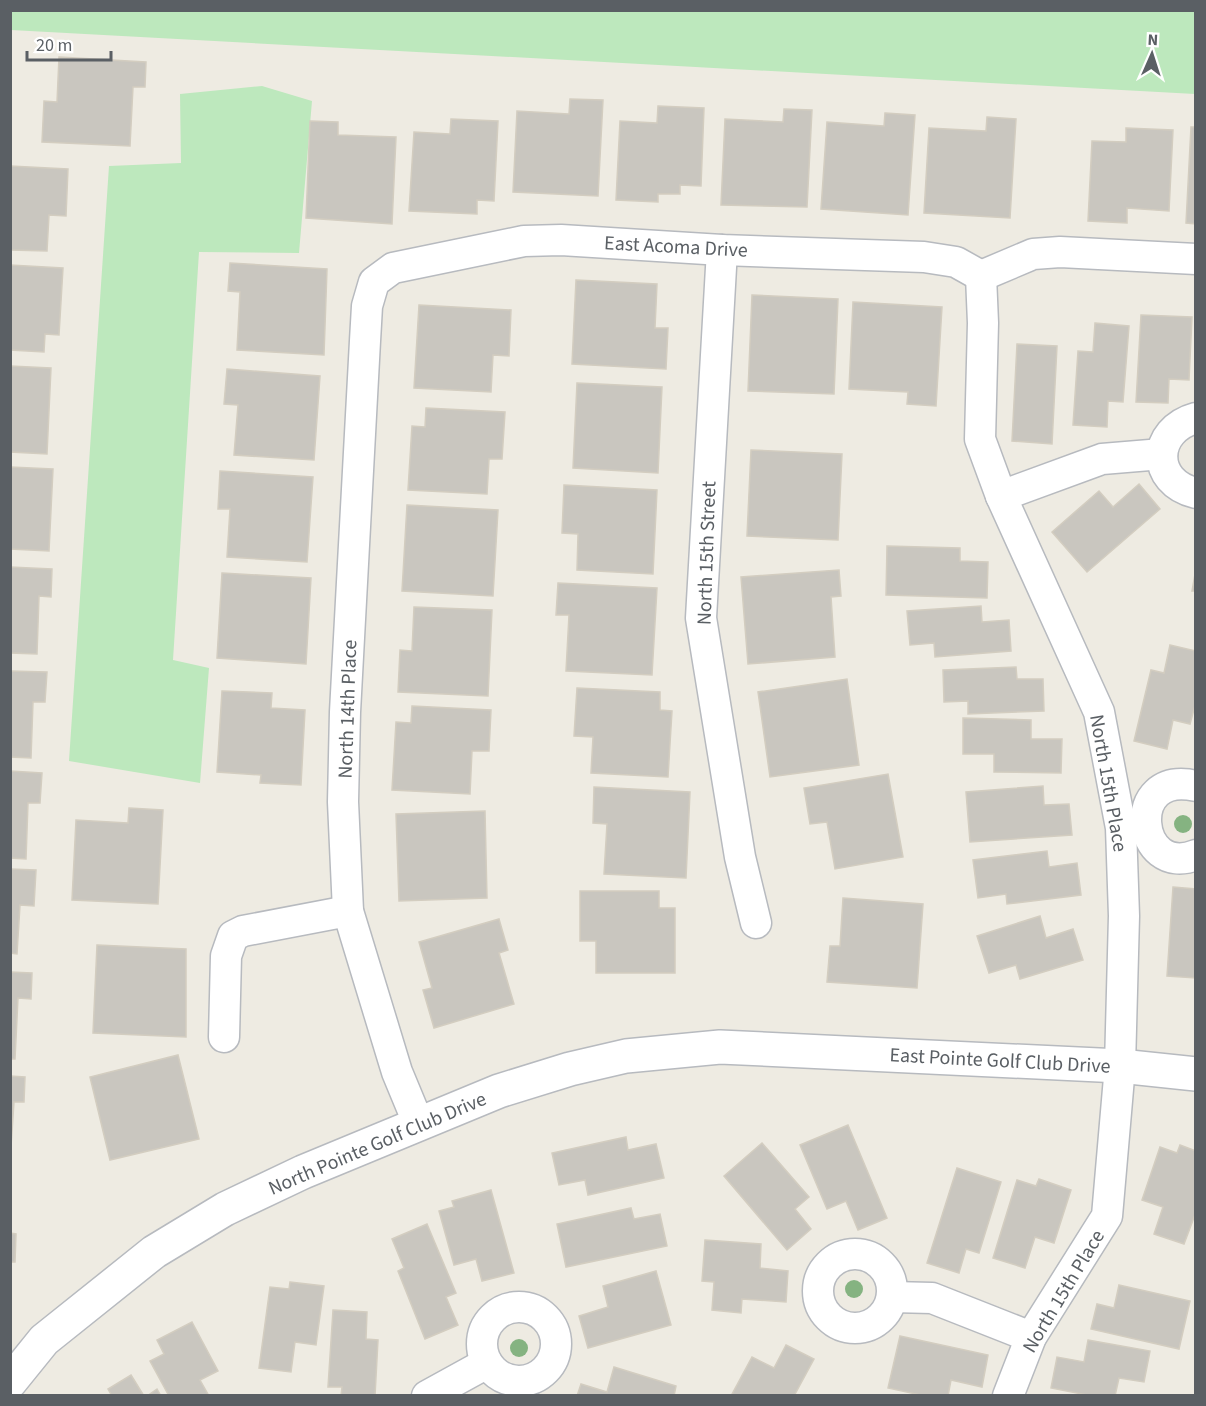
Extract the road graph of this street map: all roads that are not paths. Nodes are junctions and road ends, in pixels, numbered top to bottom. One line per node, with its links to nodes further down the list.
1 (722, 250): 3 (street, East Acoma Drive); 4 (street, East Acoma Drive); 13 (street, North 15th Street)
2 (1196, 259): 3 (street)
3 (981, 276): 8 (street, North 15th Place)
4 (375, 282): 12 (street, North 14th Place)
5 (1196, 418): 6 (street)
6 (1162, 454): 7 (street); 8 (street)
7 (1196, 493)
8 (1001, 496): 10 (street, North 15th Place)
9 (1196, 786): 10 (street)
10 (1133, 827): 11 (street); 16 (street, North 15th Place)
11 (1196, 855)
12 (348, 911): 14 (street); 18 (street, North 14th Place)
13 (756, 923)
14 (224, 1037)
15 (805, 1050): 16 (street, East Pointe Golf Club Drive); 18 (street, North Pointe Golf Club Drive)
16 (1120, 1066): 17 (street, East Pointe Golf Club Drive); 20 (street, North 15th Place)
17 (1196, 1074)
18 (419, 1125): 22 (street, North Pointe Golf Club Drive)
19 (892, 1297): 20 (street)
20 (1031, 1337): 24 (street, North 15th Place)
21 (486, 1363): 23 (street)
22 (10, 1382)
23 (427, 1395)
24 (1008, 1395)

